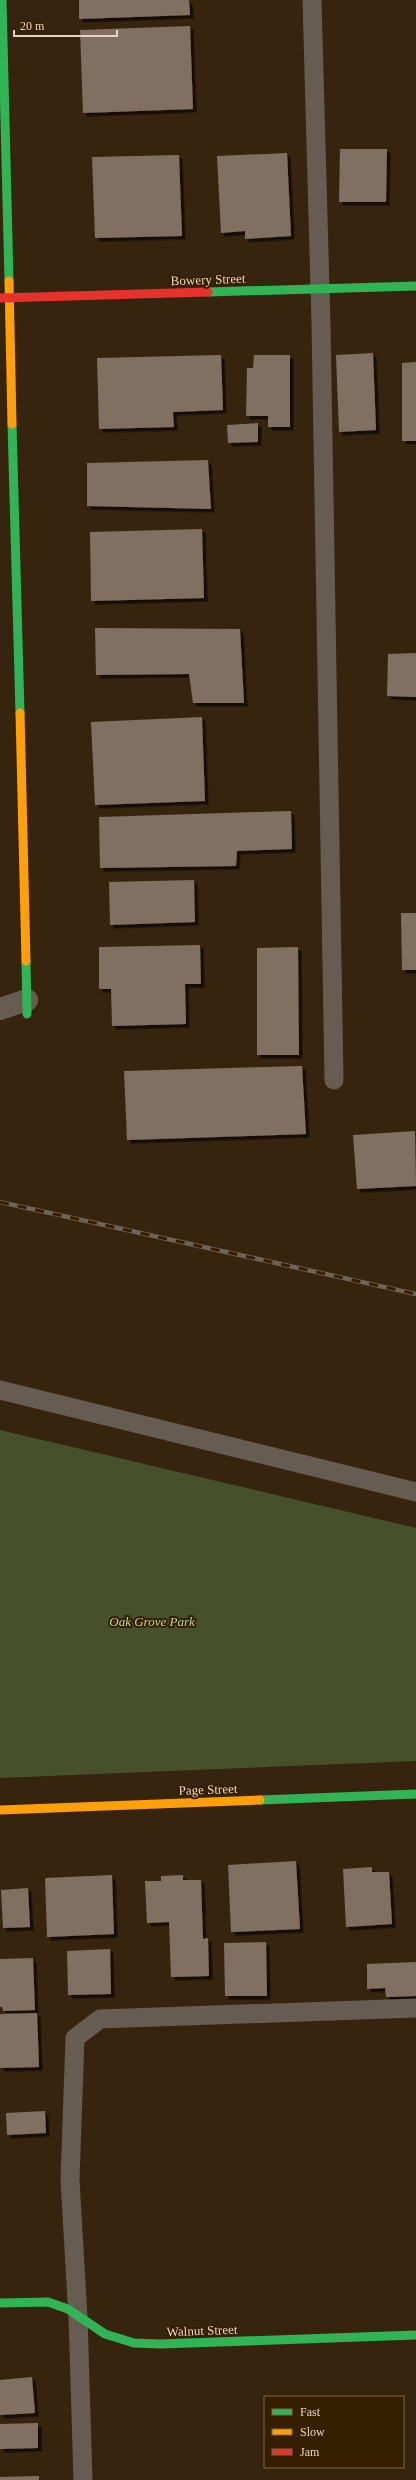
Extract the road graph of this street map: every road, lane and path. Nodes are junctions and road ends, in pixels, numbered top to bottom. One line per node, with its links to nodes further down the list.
1 (2, 0): 5 (street)
2 (312, 0): 4 (lane)
3 (416, 286): 4 (street, Bowery Street)
4 (320, 289): 5 (street, Bowery Street); 8 (lane)
5 (5, 298): 6 (street)
6 (27, 1007): 7 (street)
7 (0, 1009)
8 (334, 1080)
9 (0, 1390): 10 (lane)
10 (416, 1492)
11 (416, 1794): 12 (street, Page Street)
12 (0, 1810)
13 (416, 2008): 15 (lane)
14 (0, 2303): 15 (street, Walnut Street)
15 (78, 2317): 16 (street, Walnut Street); 17 (lane)
16 (416, 2335)
17 (82, 2480)

